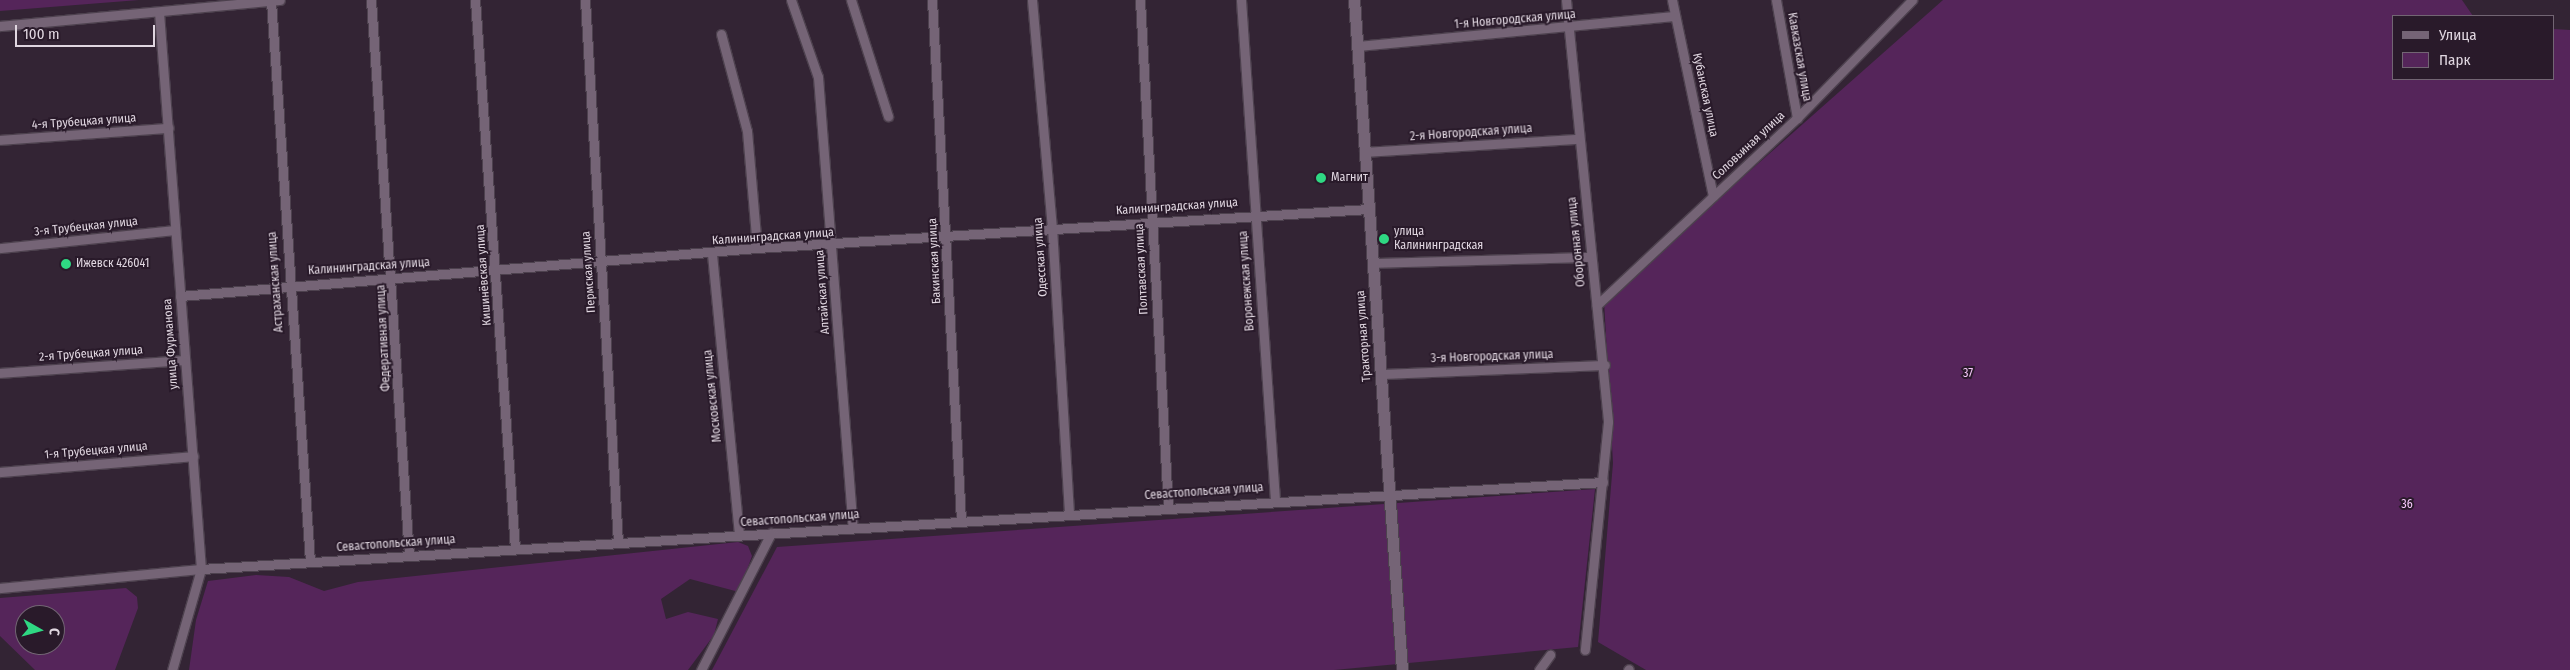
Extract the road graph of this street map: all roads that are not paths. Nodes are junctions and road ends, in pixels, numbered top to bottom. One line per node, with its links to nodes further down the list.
1 (275, 0): 16 (street); 44 (street, Астраханская улица)
2 (371, 0): 43 (street, Федеративная улица)
3 (475, 0): 42 (street, Кишинёвская улица)
4 (585, 0): 40 (street, Пермская улица)
5 (791, 0): 35 (street, Алтайская улица)
6 (851, 0): 22 (street)
7 (932, 0): 34 (street, Бакинская улица)
8 (1032, 0): 32 (street, Одесская улица)
9 (1140, 0): 31 (street, Полтавская улица)
10 (1241, 0): 30 (street, Воронежская улица)
11 (1354, 0): 21 (street, Тракторная улица)
12 (1566, 0): 19 (street, Оборонная улица)
13 (1672, 0): 17 (street, Кубанская улица)
14 (1776, 0): 23 (street, Кавказская улица)
15 (1908, 2): 23 (street, Соловьиная улица)
16 (159, 12): 18 (street); 24 (street, улица Фурманова)
17 (1675, 16): 19 (street, 1-я Новгородская улица); 28 (street, Кубанская улица)
18 (0, 26)
19 (1567, 29): 21 (street, 1-я Новгородская улица); 25 (street, Оборонная улица)
20 (721, 34): 37 (street)
21 (1357, 46): 27 (street, Тракторная улица)
22 (888, 116)
23 (1797, 118): 28 (street, Соловьиная улица)
24 (169, 128): 26 (street, 4-я Трубецкая улица); 33 (street, улица Фурманова)
25 (1579, 139): 27 (street, 2-я Новгородская улица); 39 (street, Оборонная улица)
26 (0, 140)
27 (1364, 152): 29 (street, Тракторная улица)
28 (1713, 196): 46 (street, Соловьиная улица)
29 (1368, 209): 30 (street, Калининградская улица); 41 (street, Тракторная улица)
30 (1254, 214): 31 (street, Калининградская улица); 55 (street, Воронежская улица)
31 (1152, 222): 32 (street, Калининградская улица); 56 (street, Полтавская улица)
32 (1052, 227): 34 (street, Калининградская улица); 57 (street, Одесская улица)
33 (175, 230): 36 (street, 3-я Трубецкая улица); 45 (street, улица Фурманова)
34 (946, 235): 35 (street, Калининградская улица); 58 (street, Бакинская улица)
35 (832, 245): 37 (street, Калининградская улица); 59 (street, Алтайская улица)
36 (0, 248)
37 (757, 248): 38 (street, Калининградская улица)
38 (712, 254): 40 (street, Калининградская улица); 61 (street, Московская улица)
39 (1590, 257): 41 (street); 46 (street, Оборонная улица)
40 (601, 262): 42 (street, Калининградская улица); 62 (street, Пермская улица)
41 (1372, 263): 50 (street, Тракторная улица)
42 (496, 270): 43 (street, Калининградская улица); 63 (street, Кишинёвская улица)
43 (393, 278): 44 (street, Калининградская улица); 64 (street, Федеративная улица)
44 (289, 284): 45 (street, Калининградская улица); 65 (street, Астраханская улица)
45 (180, 296): 47 (street, улица Фурманова)
46 (1597, 305): 48 (street, Оборонная улица)
47 (184, 360): 49 (street, 2-я Трубецкая улица); 51 (street, улица Фурманова)
48 (1605, 365): 50 (street, 3-я Новгородская улица); 53 (street, Оборонная улица)
49 (0, 373)
50 (1381, 374): 54 (street, Тракторная улица)
51 (193, 456): 52 (street, 1-я Трубецкая улица); 66 (street, улица Фурманова)
52 (0, 472)
53 (1603, 482): 54 (street, Севастопольская улица); 68 (street, Оборонная улица)
54 (1391, 494): 55 (street, Севастопольская улица); 72 (street, Тракторная улица)
55 (1275, 500): 56 (street, Севастопольская улица)
56 (1168, 508): 57 (street, Севастопольская улица)
57 (1069, 514): 58 (street, Севастопольская улица)
58 (962, 521): 59 (street, Севастопольская улица)
59 (853, 528): 60 (street, Севастопольская улица)
60 (771, 533): 61 (street, Севастопольская улица); 71 (street)
61 (739, 535): 62 (street, Севастопольская улица)
62 (618, 542): 63 (street, Севастопольская улица)
63 (515, 549): 64 (street, Севастопольская улица)
64 (409, 556): 65 (street, Севастопольская улица)
65 (310, 562): 66 (street, Севастопольская улица)
66 (201, 569): 67 (street, Севастопольская улица); 70 (street, улица Фурманова)
67 (0, 588)
68 (1585, 650)
69 (1550, 654): 73 (street)
70 (172, 670)
71 (701, 670)
72 (1402, 670)
73 (1539, 670)

